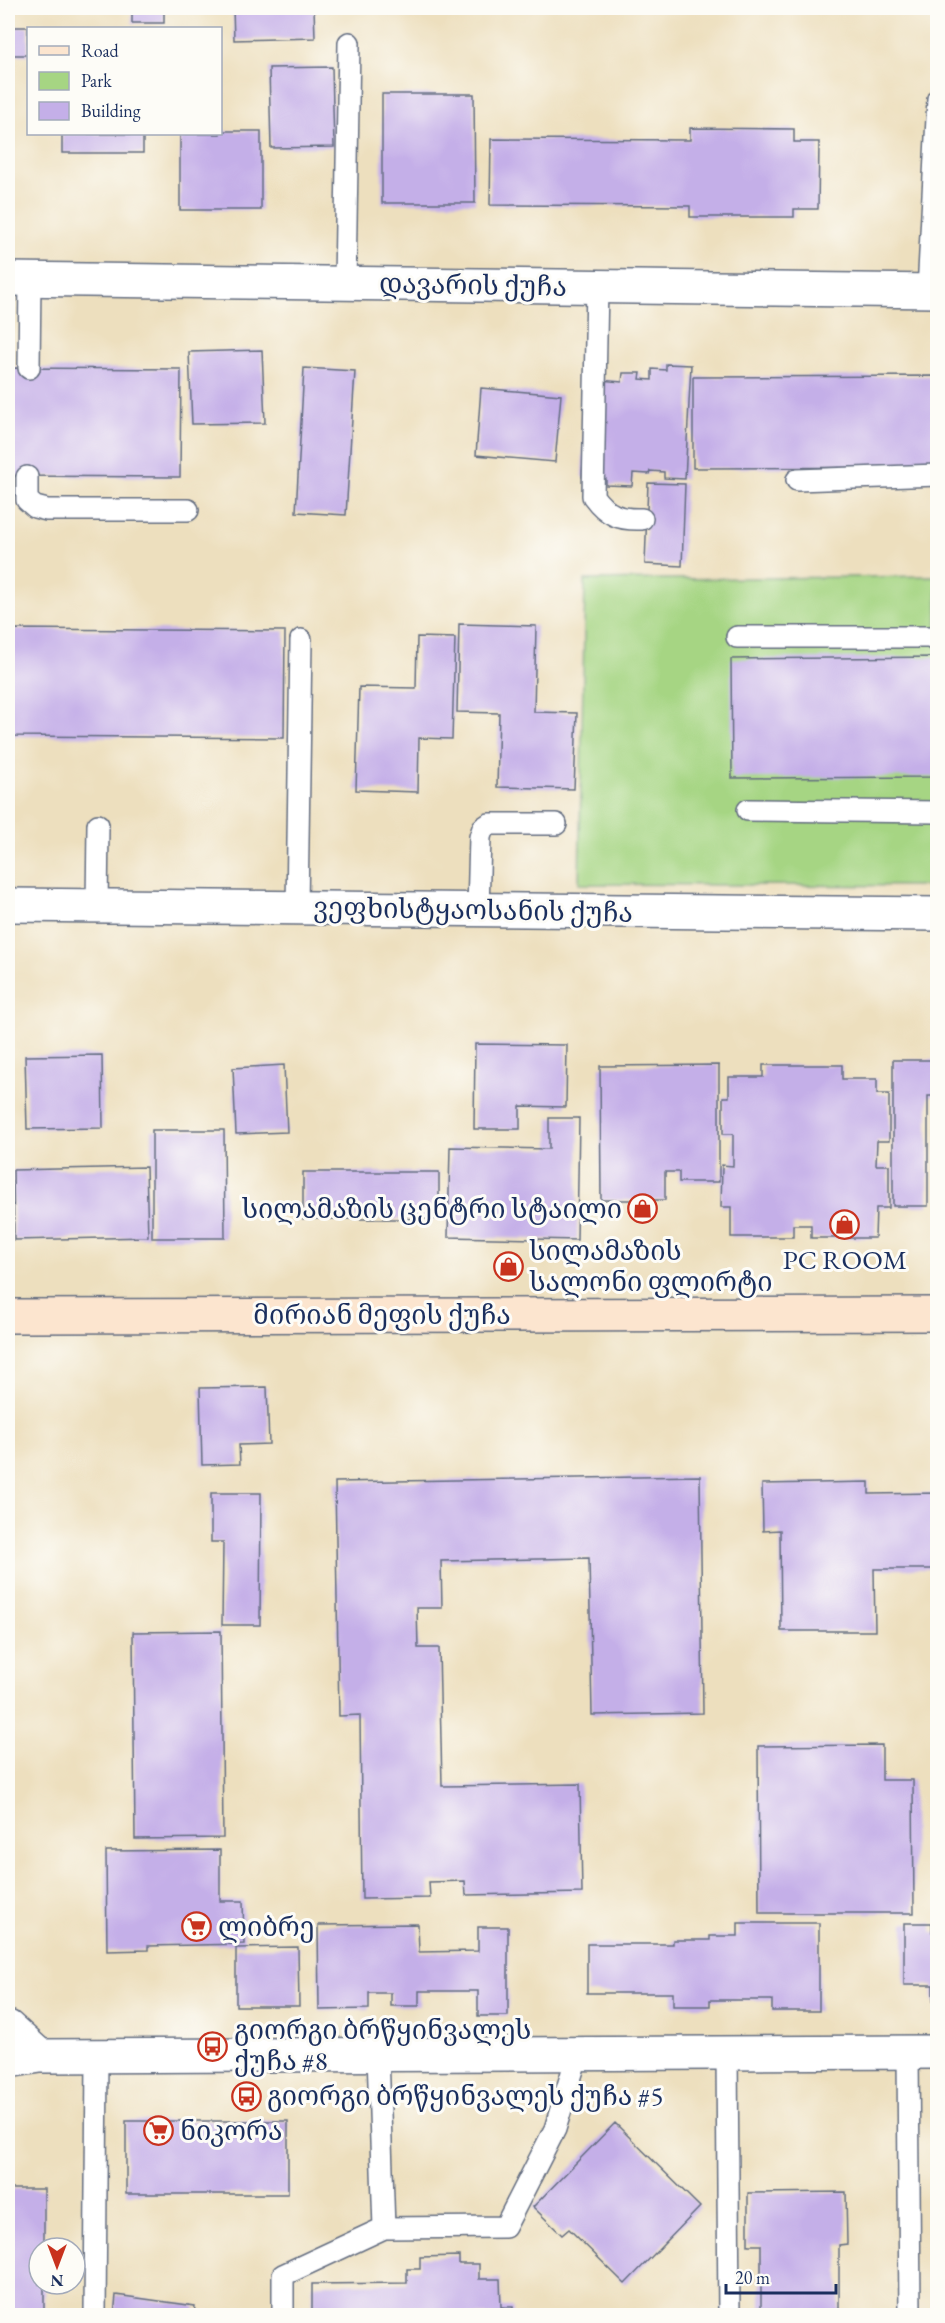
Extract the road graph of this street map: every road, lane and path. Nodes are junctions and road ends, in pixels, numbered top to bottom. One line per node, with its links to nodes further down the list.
1 (349, 43): 4 (lane)
2 (938, 99): 6 (lane)
3 (19, 280): 4 (street, დავარის ქუჩა); 7 (lane)
4 (345, 283): 5 (street, დავარის ქუჩა)
5 (597, 286): 6 (street, დავარის ქუჩა); 12 (lane)
6 (933, 291)
7 (29, 368)
8 (938, 475): 10 (lane)
9 (27, 477): 11 (lane)
10 (797, 480)
11 (188, 510)
12 (642, 519)
13 (737, 637): 15 (lane)
14 (301, 640): 22 (lane)
15 (938, 641)
16 (748, 810): 17 (lane)
17 (938, 812)
18 (556, 824): 23 (lane)
19 (98, 825): 21 (lane)
20 (8, 905): 21 (street, ვეფხისტყაოსანის ქუჩა)
21 (97, 906): 22 (street, ვეფხისტყაოსანის ქუჩა)
22 (297, 908): 23 (street, ვეფხისტყაოსანის ქუჩა)
23 (478, 910): 24 (street, ვეფხისტყაოსანის ქუჩა)
24 (938, 914)
25 (938, 1314): 26 (main road, მირიან მეფის ქუჩა)
26 (8, 1316)
27 (8, 2027): 32 (street)
28 (922, 2052): 30 (street); 39 (lane)
29 (578, 2053): 30 (street); 31 (street); 35 (lane)
30 (727, 2053): 38 (lane)
31 (378, 2055): 33 (street); 35 (lane)
32 (40, 2056): 33 (street); 34 (street)
33 (97, 2056): 36 (lane)
34 (8, 2061)
35 (384, 2228): 37 (lane)
36 (95, 2316)
37 (284, 2316)
38 (729, 2316)
39 (910, 2316)

